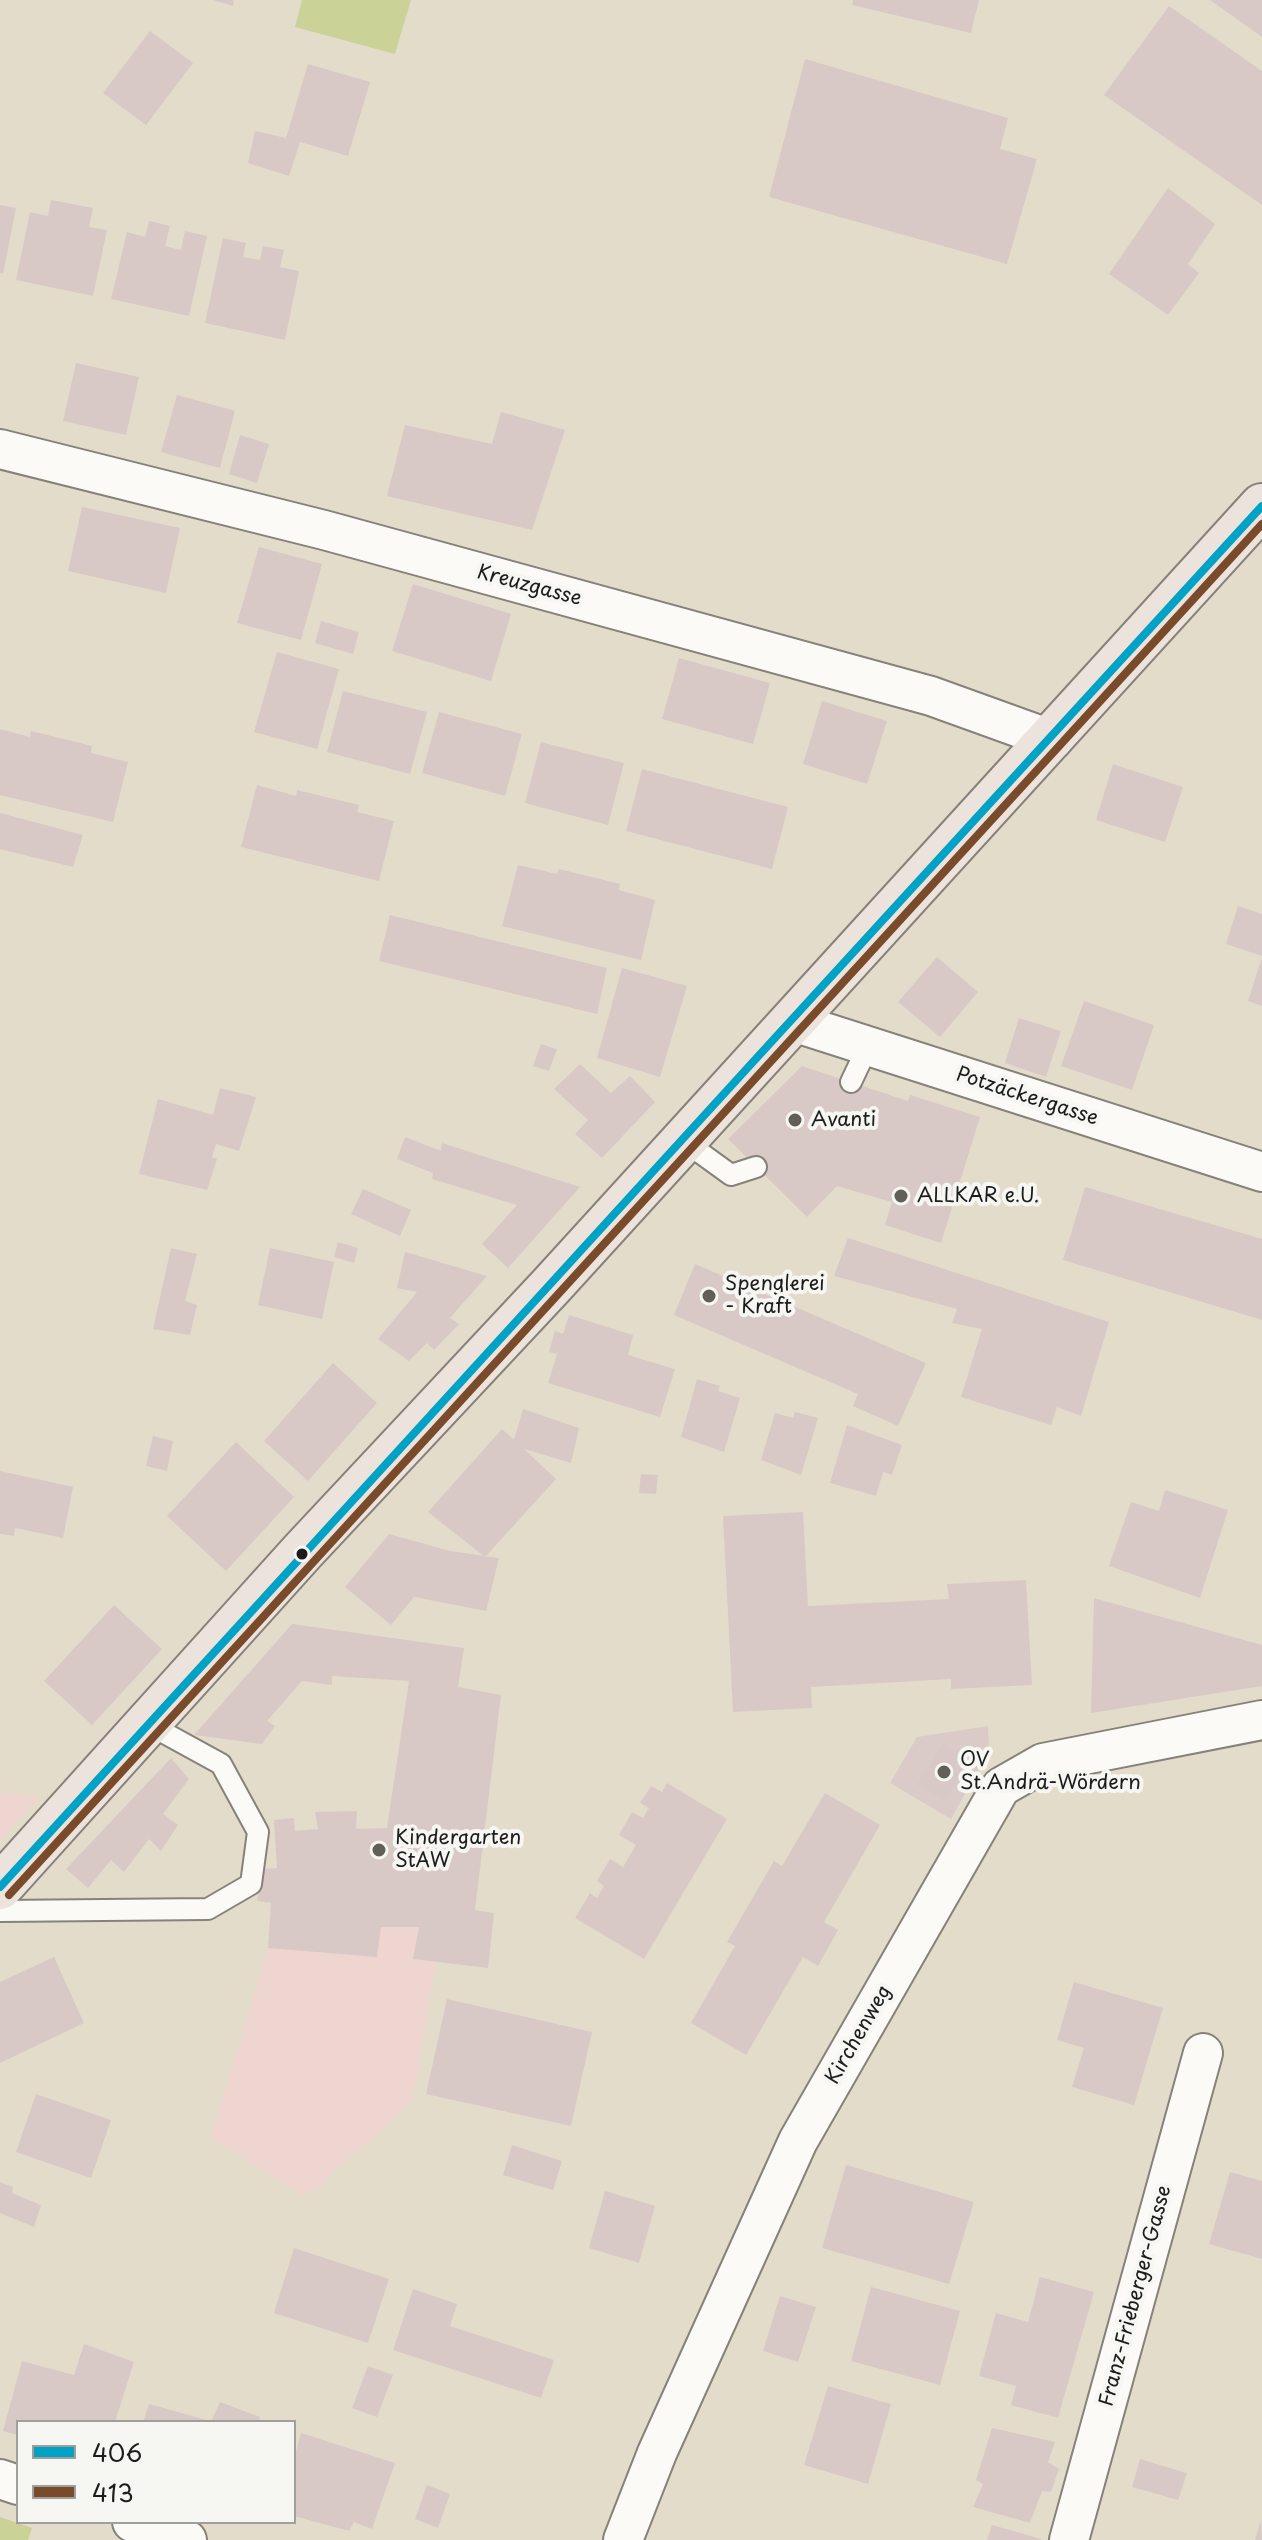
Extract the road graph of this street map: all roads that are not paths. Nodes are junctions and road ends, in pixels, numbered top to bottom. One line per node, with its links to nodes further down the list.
1 (0, 449): 3 (street, Kreuzgasse)
2 (1262, 506): 3 (main road)
3 (1053, 740): 4 (main road)
4 (793, 1022): 5 (street, Potzäckergasse); 7 (main road)
5 (868, 1046): 6 (lane); 9 (street, Potzäckergasse)
6 (851, 1082)
7 (684, 1141): 8 (lane); 11 (main road)
8 (756, 1167)
9 (1262, 1172)
10 (1262, 1720): 17 (street, Kirchenweg)
11 (148, 1724): 12 (main road); 13 (lane)
12 (0, 1887)
13 (0, 1911)
14 (1203, 2053): 18 (street, Franz-Frieberger-Gasse)
15 (138, 2524): 16 (street)
16 (187, 2540)
17 (623, 2540)
18 (1069, 2540)

